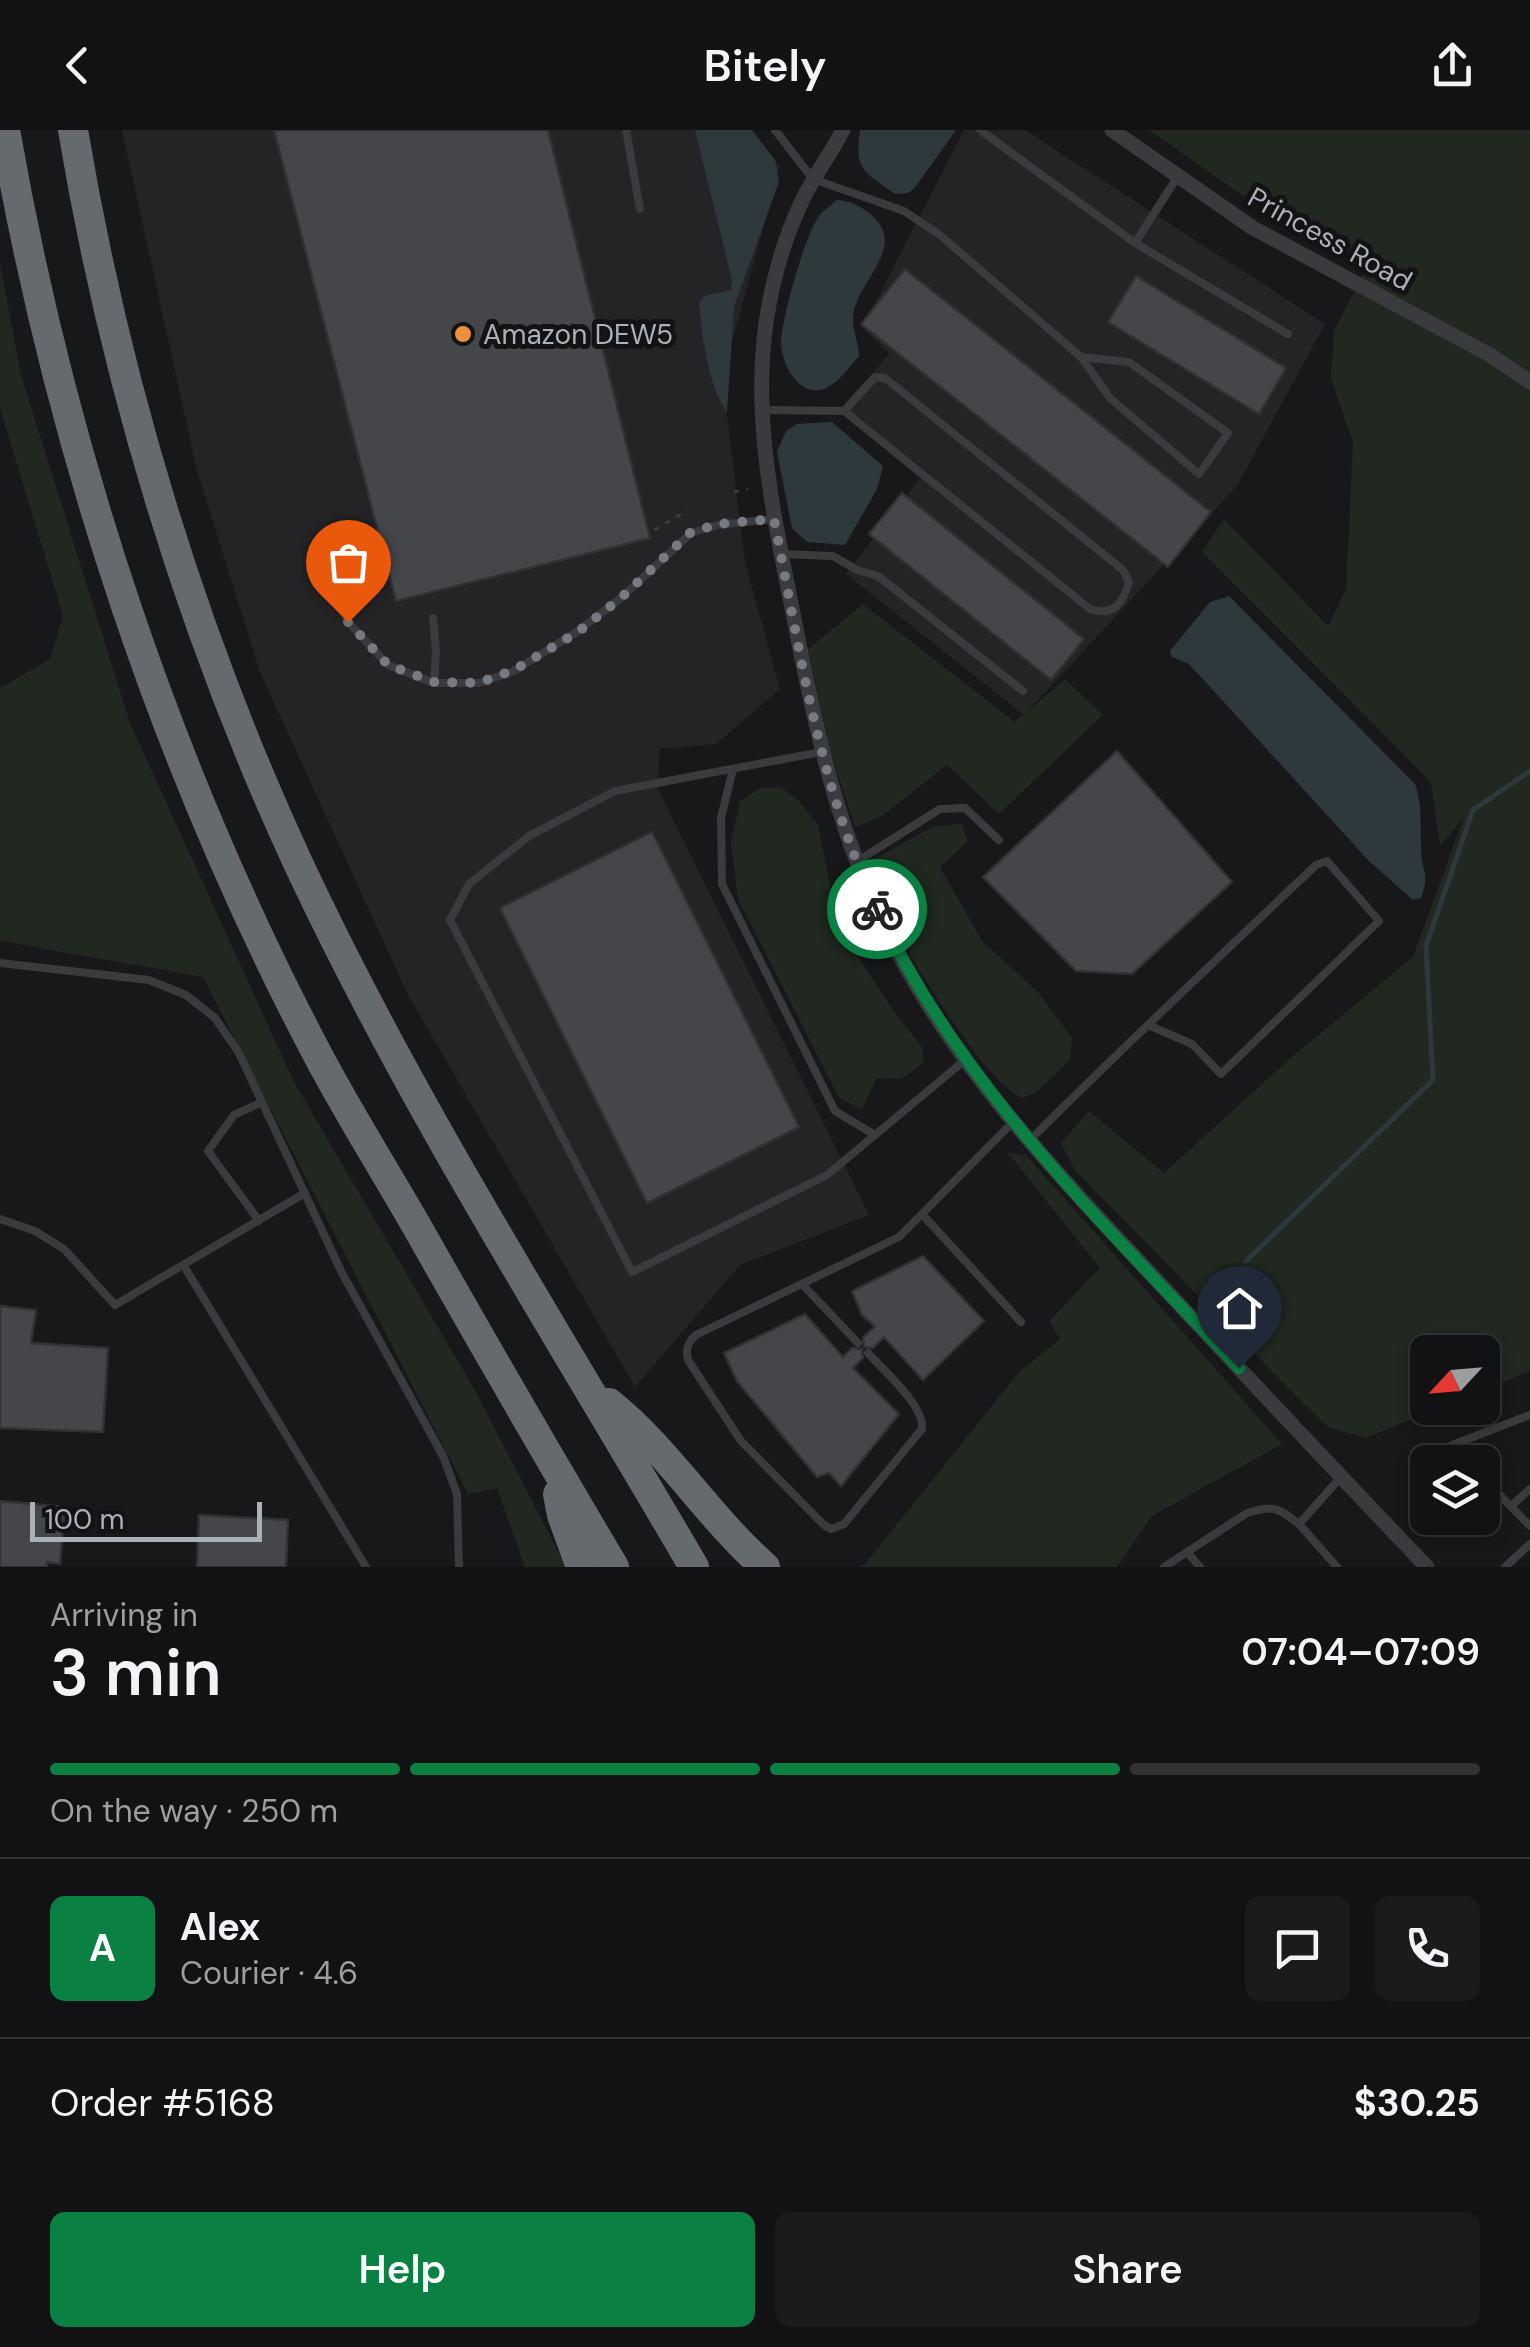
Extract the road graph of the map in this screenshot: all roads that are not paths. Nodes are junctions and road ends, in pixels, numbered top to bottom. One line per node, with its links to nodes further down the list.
1 (5, 130): 8 (highway)
2 (74, 130): 44 (highway)
3 (626, 130): 11 (lane)
4 (775, 130): 10 (lane)
5 (843, 130): 10 (street)
6 (980, 130): 12 (lane)
7 (1112, 130): 9 (street, Princess Road)
8 (6, 164): 47 (highway)
9 (1178, 176): 12 (lane); 15 (street, Princess Road)
10 (813, 179): 14 (lane); 16 (street)
11 (640, 209)
12 (1135, 242): 13 (lane)
13 (1288, 334)
14 (1082, 358): 14 (lane)
15 (1530, 382)
16 (761, 410): 17 (lane); 18 (street)
17 (844, 411): 17 (lane)
18 (774, 519): 20 (street); 22 (lane)
19 (333, 552): 22 (lane)
20 (781, 554): 23 (lane); 24 (street)
21 (433, 618): 22 (lane)
22 (434, 682)
23 (1023, 691)
24 (821, 752): 25 (lane); 27 (street)
25 (732, 769): 33 (lane); 33 (lane)
26 (999, 840): 27 (lane)
27 (856, 862): 30 (street)
28 (0, 964): 31 (lane)
29 (1148, 1026): 29 (lane); 34 (lane)
30 (965, 1060): 32 (street); 33 (lane)
31 (262, 1102): 35 (lane); 38 (lane)
32 (1014, 1122): 34 (street); 36 (lane)
33 (876, 1135)
34 (1029, 1140): 48 (street)
35 (305, 1194): 38 (lane); 57 (lane)
36 (922, 1214): 40 (lane); 41 (lane)
37 (0, 1219): 39 (lane)
38 (259, 1221): 39 (lane)
39 (184, 1266): 56 (lane)
40 (802, 1284): 42 (lane); 43 (lane)
41 (1022, 1322)
42 (858, 1343)
43 (868, 1353)
44 (591, 1390): 60 (highway); 61 (highway)
45 (1530, 1415): 46 (lane)
46 (1452, 1445)
47 (553, 1466): 58 (highway); 59 (highway)
48 (1341, 1477): 52 (lane); 65 (street)
49 (1530, 1489): 51 (lane)
50 (1500, 1495): 51 (lane)
51 (1511, 1506): 53 (lane)
52 (1299, 1524): 55 (lane); 64 (lane)
53 (1530, 1526)
54 (1530, 1544): 66 (lane)
55 (1187, 1552): 62 (lane); 63 (lane)
56 (366, 1567)
57 (459, 1567)
58 (581, 1567)
59 (614, 1567)
60 (694, 1567)
61 (765, 1567)
62 (1164, 1567)
63 (1200, 1567)
64 (1337, 1567)
65 (1427, 1567)
66 (1505, 1567)

